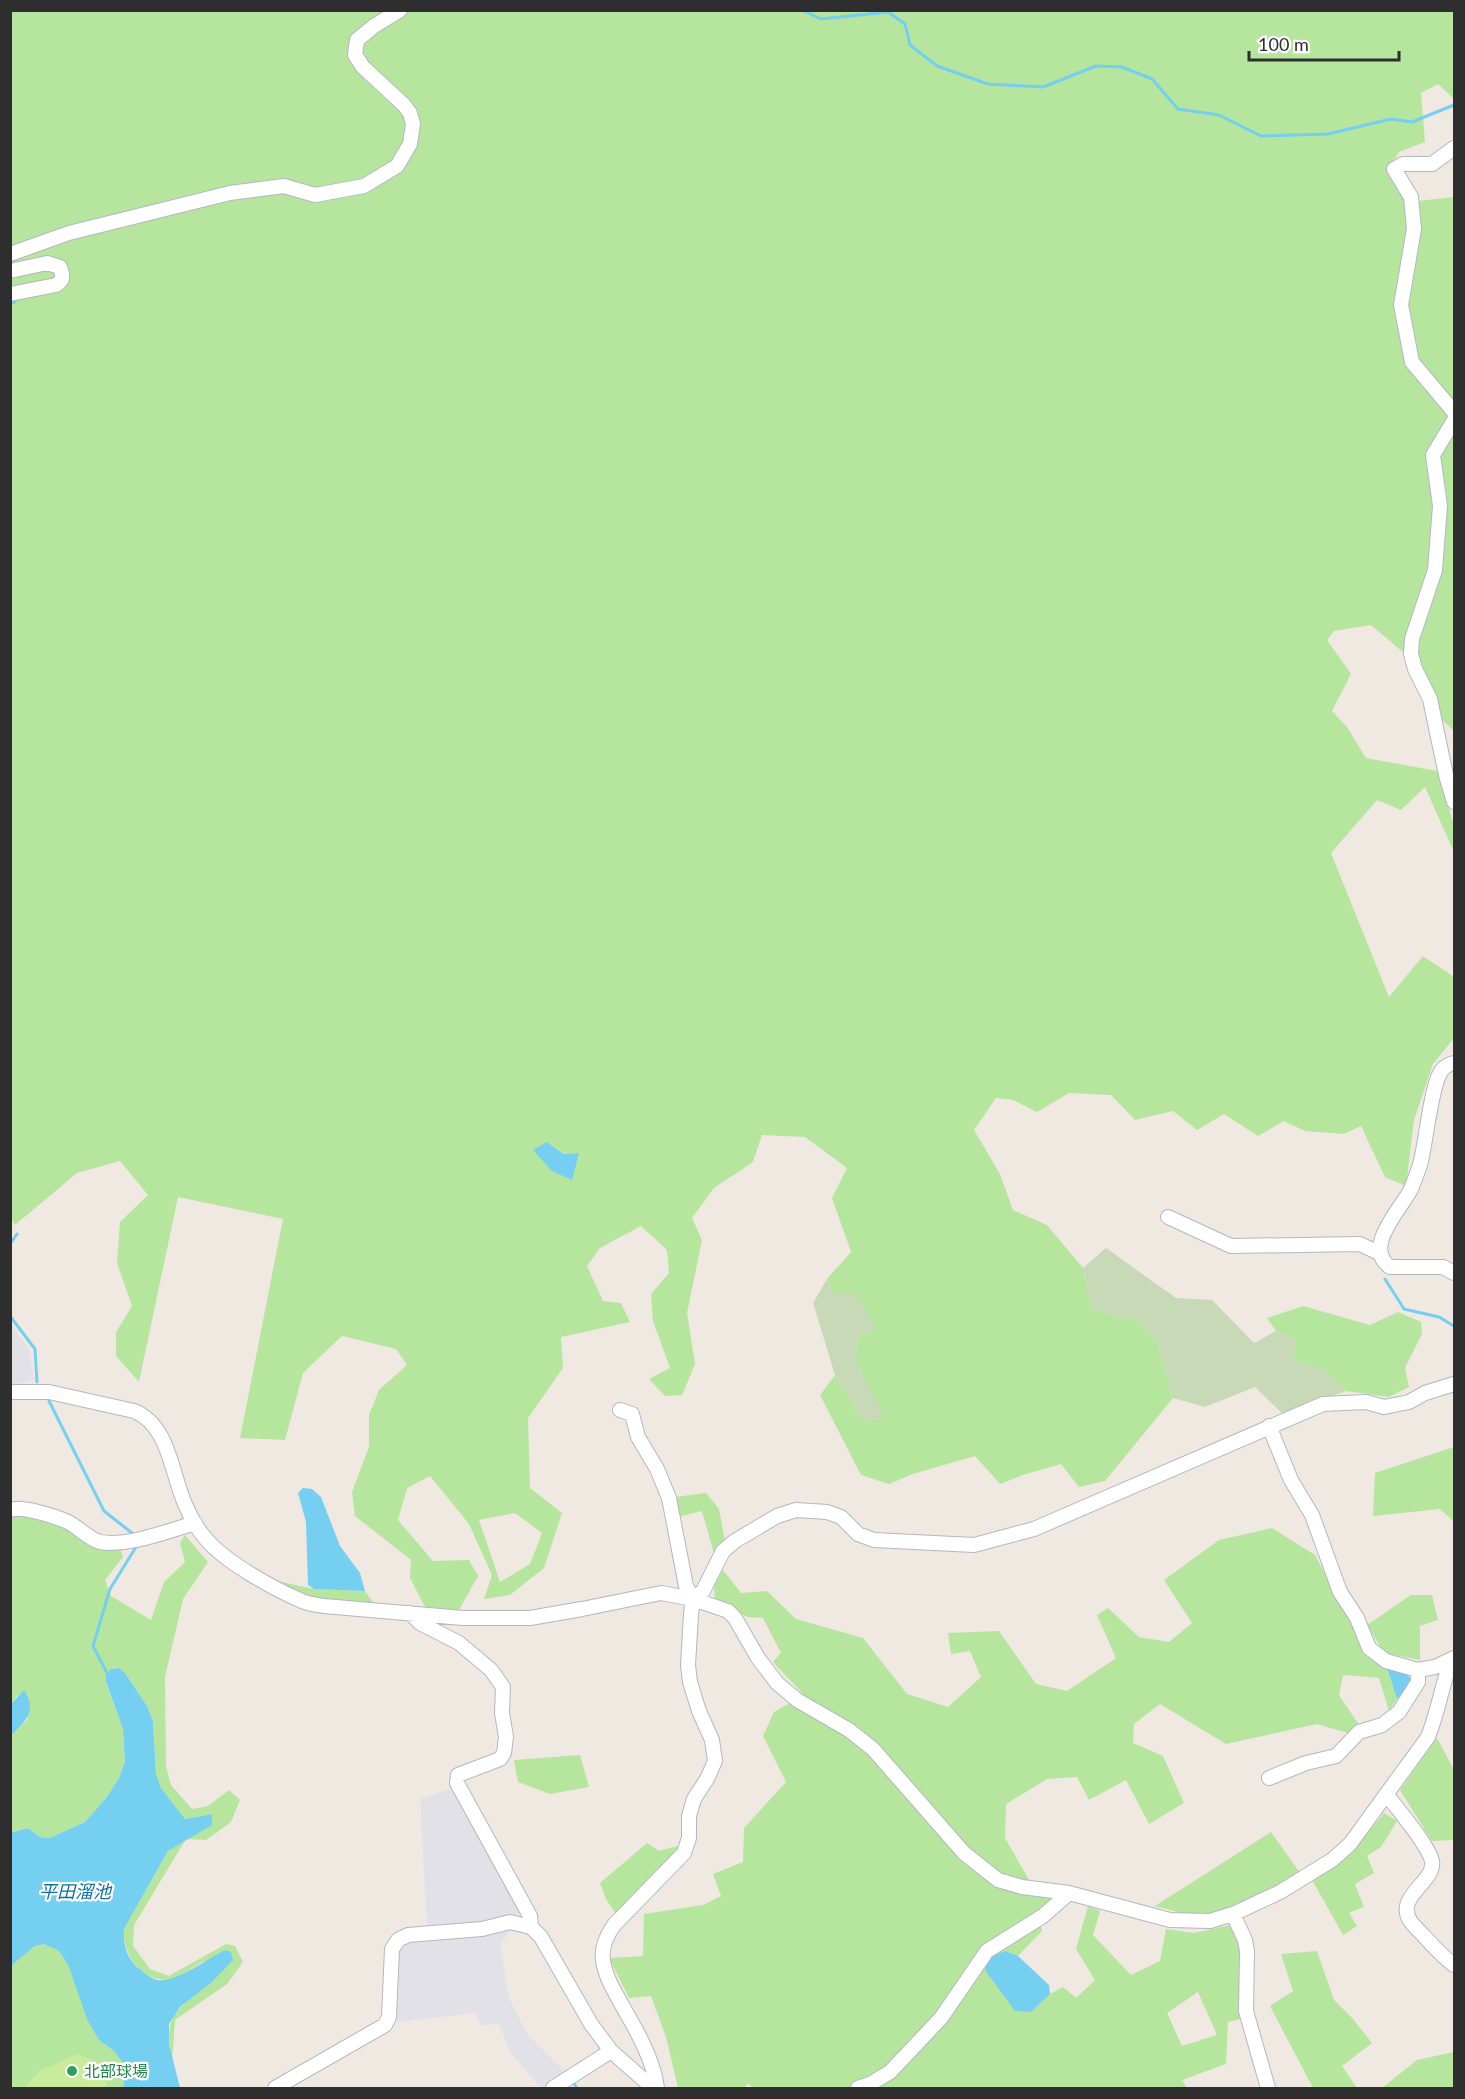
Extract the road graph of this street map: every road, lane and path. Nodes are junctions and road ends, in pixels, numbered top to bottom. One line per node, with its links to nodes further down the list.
1 (400, 10): 3 (street)
2 (1455, 148): 6 (street)
3 (10, 254)
4 (10, 272): 5 (street)
5 (10, 294)
6 (1455, 412)
7 (1455, 420): 8 (street)
8 (1455, 802)
9 (1455, 1063): 11 (street)
10 (1168, 1217): 11 (street)
11 (1379, 1253): 12 (street)
12 (1455, 1273)
13 (1455, 1384): 16 (street)
14 (10, 1392): 18 (street)
15 (620, 1410): 19 (street)
16 (1269, 1426): 19 (street); 22 (street)
17 (10, 1510): 18 (street)
18 (195, 1523): 20 (street)
19 (693, 1599): 20 (street); 25 (street); 33 (street)
20 (410, 1613): 27 (street)
21 (1453, 1659): 22 (street); 24 (street)
22 (1418, 1670): 23 (street)
23 (1269, 1778)
24 (1387, 1795): 26 (street); 28 (street)
25 (1070, 1893): 26 (street); 34 (street)
26 (1233, 1914): 35 (street)
27 (531, 1927): 29 (street); 30 (street)
28 (1455, 1965)
29 (611, 2051): 32 (street); 33 (street)
30 (298, 2083): 31 (street)
31 (275, 2088)
32 (554, 2088)
33 (655, 2088)
34 (858, 2088)
35 (1268, 2088)

